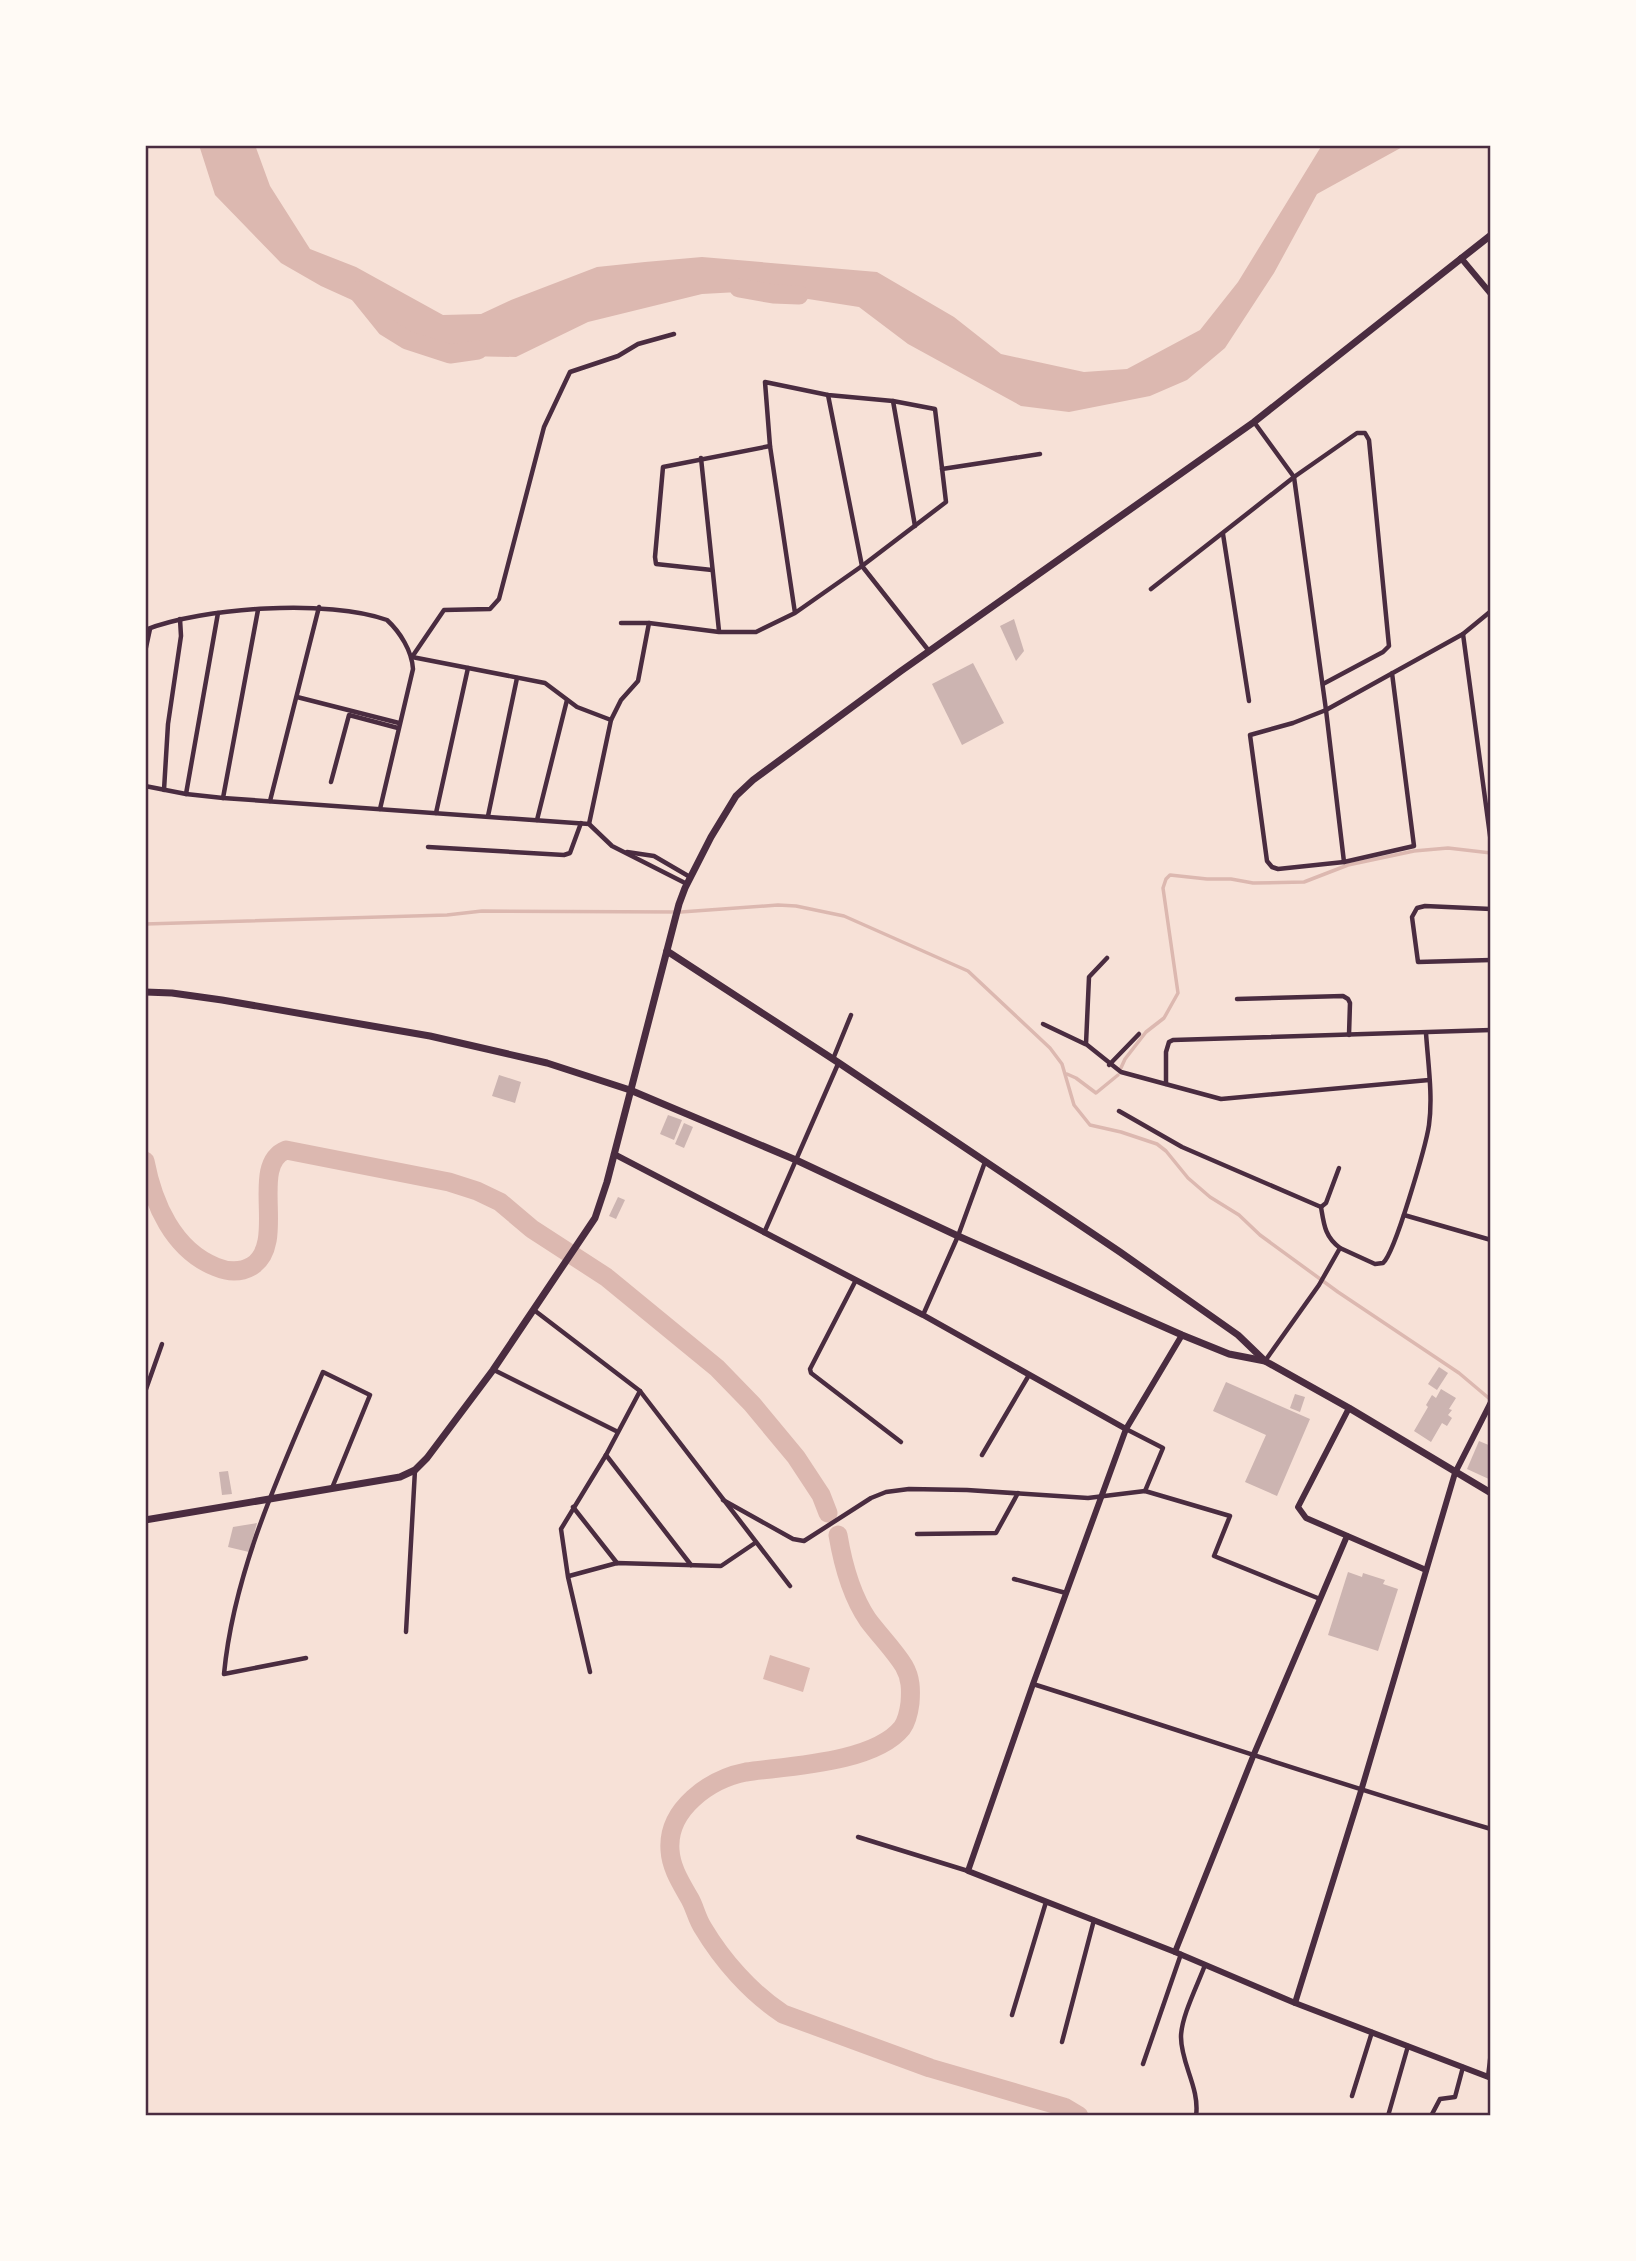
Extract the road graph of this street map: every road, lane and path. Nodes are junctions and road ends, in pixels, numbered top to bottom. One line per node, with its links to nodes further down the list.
1 (1491, 235): 2 (main road)
2 (1461, 258): 3 (street); 7 (main road)
3 (1491, 293)
4 (674, 334): 31 (street)
5 (828, 395): 6 (street); 8 (street); 15 (street)
6 (893, 401): 11 (street); 13 (street)
7 (1254, 422): 12 (street); 30 (main road)
8 (770, 446): 10 (street); 21 (street)
9 (1040, 454): 11 (street)
10 (701, 458): 16 (street); 16 (street)
11 (942, 468): 13 (street)
12 (1294, 477): 14 (street); 35 (street); 35 (street)
13 (915, 526): 15 (street)
14 (1223, 534): 17 (street); 38 (street)
15 (862, 566): 21 (street); 30 (street)
16 (712, 570): 27 (street)
17 (1151, 589)
18 (319, 607): 19 (street); 31 (street); 36 (street)
19 (258, 610): 22 (street); 46 (street)
20 (1491, 611): 28 (street)
21 (795, 612): 27 (street)
22 (218, 613): 23 (street); 45 (street)
23 (180, 619): 26 (street); 44 (street)
24 (621, 623): 25 (street)
25 (649, 623): 27 (street); 40 (street)
26 (148, 629): 29 (street)
27 (719, 632)
28 (1463, 634): 33 (street); 54 (street)
29 (145, 652)
30 (929, 652): 58 (main road)
31 (412, 657): 32 (street); 41 (street)
32 (468, 668): 34 (street); 49 (street)
33 (1392, 673): 39 (street); 57 (street)
34 (517, 678): 37 (street); 50 (street)
35 (1323, 684): 39 (street)
36 (297, 696): 41 (street); 47 (street)
37 (567, 700): 40 (street); 51 (street)
38 (1249, 701)
39 (1326, 710): 57 (street); 57 (street)
40 (611, 720): 53 (street)
41 (399, 725): 42 (street); 48 (street)
42 (331, 782)
43 (145, 786): 44 (street)
44 (164, 790): 45 (street)
45 (186, 794): 46 (street)
46 (223, 798): 47 (street)
47 (270, 801): 48 (street)
48 (380, 809): 49 (street)
49 (436, 813): 50 (street)
50 (488, 816): 51 (street)
51 (537, 820): 52 (street)
52 (581, 823): 53 (street); 55 (street)
53 (589, 824): 56 (street)
54 (1490, 843)
55 (428, 847)
56 (623, 851): 58 (street); 58 (street)
57 (1343, 862)
58 (689, 880): 60 (main road)
59 (1491, 909): 62 (street)
60 (667, 951): 72 (main road); 76 (main road)
61 (1107, 958): 71 (street)
62 (1491, 960)
63 (145, 992): 76 (main road)
64 (1237, 999): 70 (street)
65 (850, 1015): 72 (street)
66 (1043, 1024): 71 (street)
67 (1491, 1030): 68 (street)
68 (1426, 1033): 70 (street); 74 (street)
69 (1139, 1034): 73 (street)
70 (1349, 1035): 75 (street)
71 (1086, 1044): 73 (street)
72 (836, 1061): 79 (street); 80 (main road)
73 (1110, 1065): 75 (street)
74 (1429, 1080): 75 (street); 83 (street)
75 (1166, 1084)
76 (630, 1090): 78 (main road); 79 (main road)
77 (1119, 1111): 82 (street)
78 (614, 1154): 84 (street); 89 (main road)
79 (796, 1160): 84 (street); 85 (main road)
80 (985, 1162): 85 (street); 93 (main road)
81 (1339, 1168): 82 (street)
82 (1321, 1207): 87 (street)
83 (1404, 1215): 86 (street); 87 (street)
84 (764, 1233): 88 (street)
85 (957, 1236): 90 (street); 91 (main road)
86 (1491, 1240)
87 (1340, 1248): 93 (street)
88 (856, 1280): 90 (street); 102 (street)
89 (533, 1309): 94 (main road); 96 (street)
90 (923, 1314): 95 (street)
91 (1182, 1335): 93 (main road); 100 (street)
92 (162, 1344): 97 (street)
93 (1265, 1361): 99 (main road)
94 (493, 1370): 101 (street); 105 (main road)
95 (1030, 1375): 100 (street); 104 (street)
96 (640, 1391): 101 (street); 113 (street)
97 (145, 1392)
98 (1490, 1403): 106 (street)
99 (1349, 1408): 106 (main road); 117 (street)
100 (1126, 1429): 108 (street); 111 (street)
101 (616, 1431): 103 (street)
102 (901, 1442)
103 (606, 1455): 114 (street); 120 (street)
104 (982, 1455)
105 (415, 1470): 107 (main road); 127 (street)
106 (1455, 1473): 110 (main road); 121 (street)
107 (331, 1489): 112 (main road); 112 (street)
108 (1145, 1491): 111 (street); 126 (street)
109 (1018, 1493): 111 (street); 113 (street); 116 (street)
110 (1491, 1493)
111 (1101, 1496): 125 (street)
112 (269, 1498): 115 (main road); 128 (street)
113 (723, 1500): 118 (street)
114 (573, 1507): 119 (street); 122 (street)
115 (145, 1520)
116 (916, 1534)
117 (1347, 1536): 121 (street); 126 (street)
118 (755, 1543): 120 (street); 124 (street)
119 (617, 1563): 120 (street); 122 (street)
120 (692, 1566)
121 (1426, 1570): 132 (street)
122 (568, 1577): 129 (street)
123 (1014, 1579): 125 (street)
124 (790, 1586)
125 (1066, 1593): 130 (street)
126 (1320, 1598): 131 (street)
127 (406, 1632)
128 (306, 1658)
129 (590, 1672)
130 (1033, 1684): 131 (street); 135 (street)
131 (1254, 1754): 132 (street); 138 (street)
132 (1361, 1791): 133 (street); 140 (street)
133 (1491, 1829)
134 (858, 1837): 135 (street)
135 (968, 1871): 136 (street)
136 (1046, 1902): 137 (street); 141 (street)
137 (1094, 1920): 138 (street); 143 (street)
138 (1178, 1953): 139 (street); 146 (street)
139 (1205, 1965): 140 (street); 150 (street)
140 (1295, 2003): 142 (street)
141 (1012, 2015)
142 (1372, 2032): 144 (street); 149 (street)
143 (1062, 2042)
144 (1408, 2046): 147 (street); 151 (street)
145 (1491, 2052): 148 (street)
146 (1143, 2064)
147 (1463, 2067): 148 (street); 152 (street)
148 (1490, 2077)
149 (1352, 2096)
150 (1196, 2116)
151 (1388, 2116)
152 (1431, 2116)

